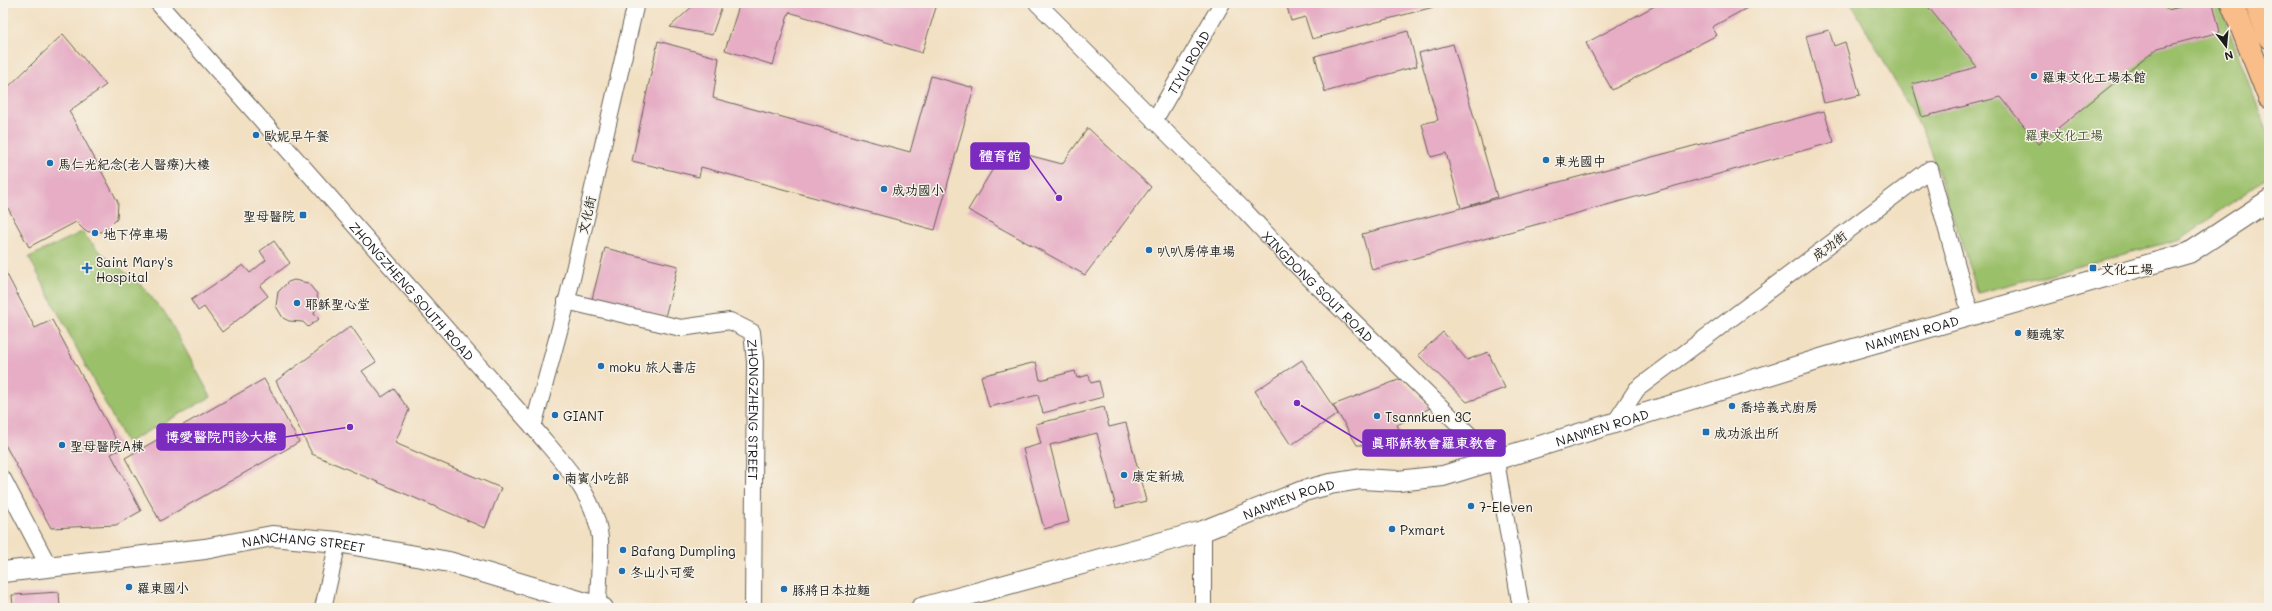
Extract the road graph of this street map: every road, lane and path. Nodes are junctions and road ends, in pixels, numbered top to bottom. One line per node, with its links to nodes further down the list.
1 (158, 3): 14 (street, ZHONGZHENG SOUTH ROAD)
2 (636, 3): 11 (street, 文化街)
3 (1037, 3): 9 (street, XINGDONG SOUT ROAD)
4 (2232, 3): 8 (main road)
5 (2256, 3): 7 (main road)
6 (1219, 4): 9 (street, TIYU ROAD)
7 (2269, 37)
8 (2269, 97)
9 (1154, 121): 15 (street, XINGDONG SOUT ROAD)
10 (2269, 200): 12 (street, NANMEN ROAD)
11 (566, 301): 14 (street, 文化街); 23 (street, ZHONGZHENG STREET)
12 (1971, 316): 13 (street, NANMEN ROAD); 13 (street, 成功街)
13 (1616, 421): 15 (street, NANMEN ROAD)
14 (533, 427): 22 (street, ZHONGZHENG SOUTH ROAD)
15 (1496, 461): 17 (street, NANMEN ROAD); 26 (street)
16 (3, 479): 19 (street)
17 (1203, 531): 24 (street, NANMEN ROAD); 25 (street)
18 (338, 542): 19 (street, NANCHANG STREET); 21 (street); 22 (street, NANCHANG STREET)
19 (49, 567): 20 (street, NANCHANG STREET)
20 (3, 572)
21 (323, 608)
22 (600, 608)
23 (753, 608)
24 (921, 608)
25 (1203, 608)
26 (1522, 608)

